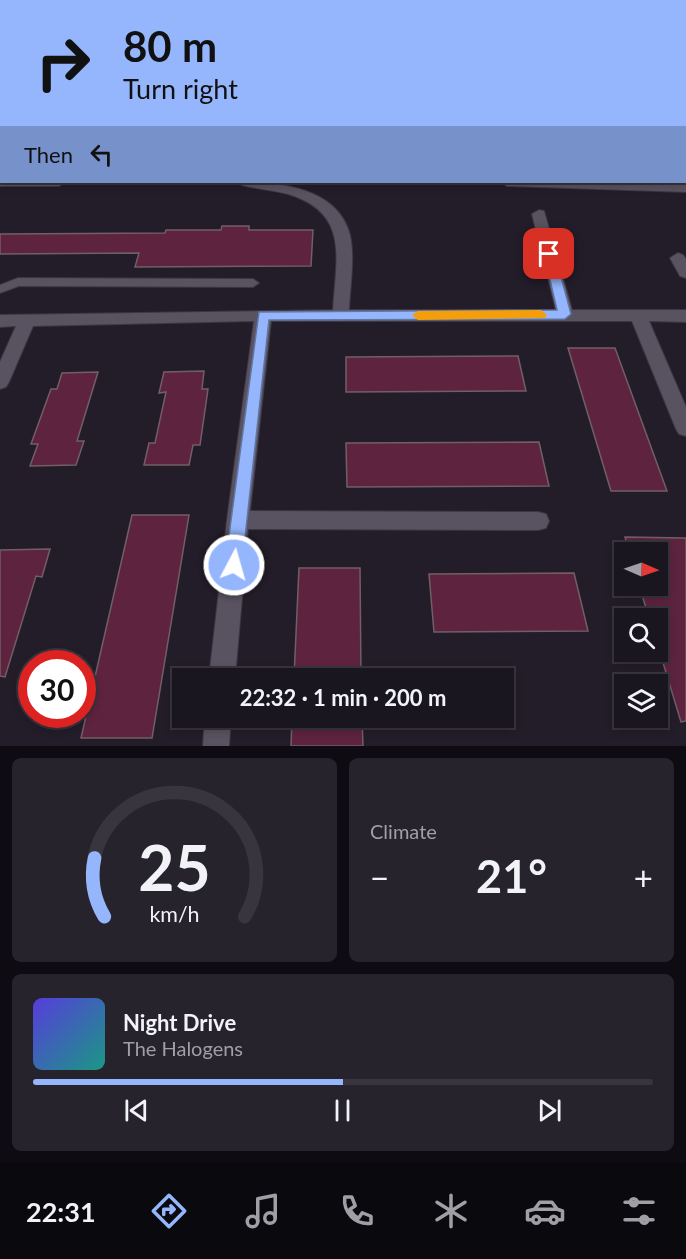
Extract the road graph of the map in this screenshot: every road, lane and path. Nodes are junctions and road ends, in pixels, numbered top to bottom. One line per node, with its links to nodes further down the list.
1 (251, 183): 11 (street)
2 (601, 183): 3 (street)
3 (686, 188)
4 (539, 214): 9 (street)
5 (678, 258): 6 (street)
6 (686, 273)
7 (253, 283): 8 (lane)
8 (0, 289)
9 (565, 314): 11 (street); 12 (street)
10 (263, 315): 11 (street); 15 (street); 18 (street)
11 (341, 316)
12 (638, 316): 13 (street); 17 (street)
13 (686, 316)
14 (0, 321): 15 (street)
15 (27, 321): 16 (street)
16 (0, 382)
17 (686, 429)
18 (238, 520): 19 (street); 20 (street)
19 (538, 521)
20 (223, 668)
21 (218, 728): 22 (street)
22 (216, 746)

